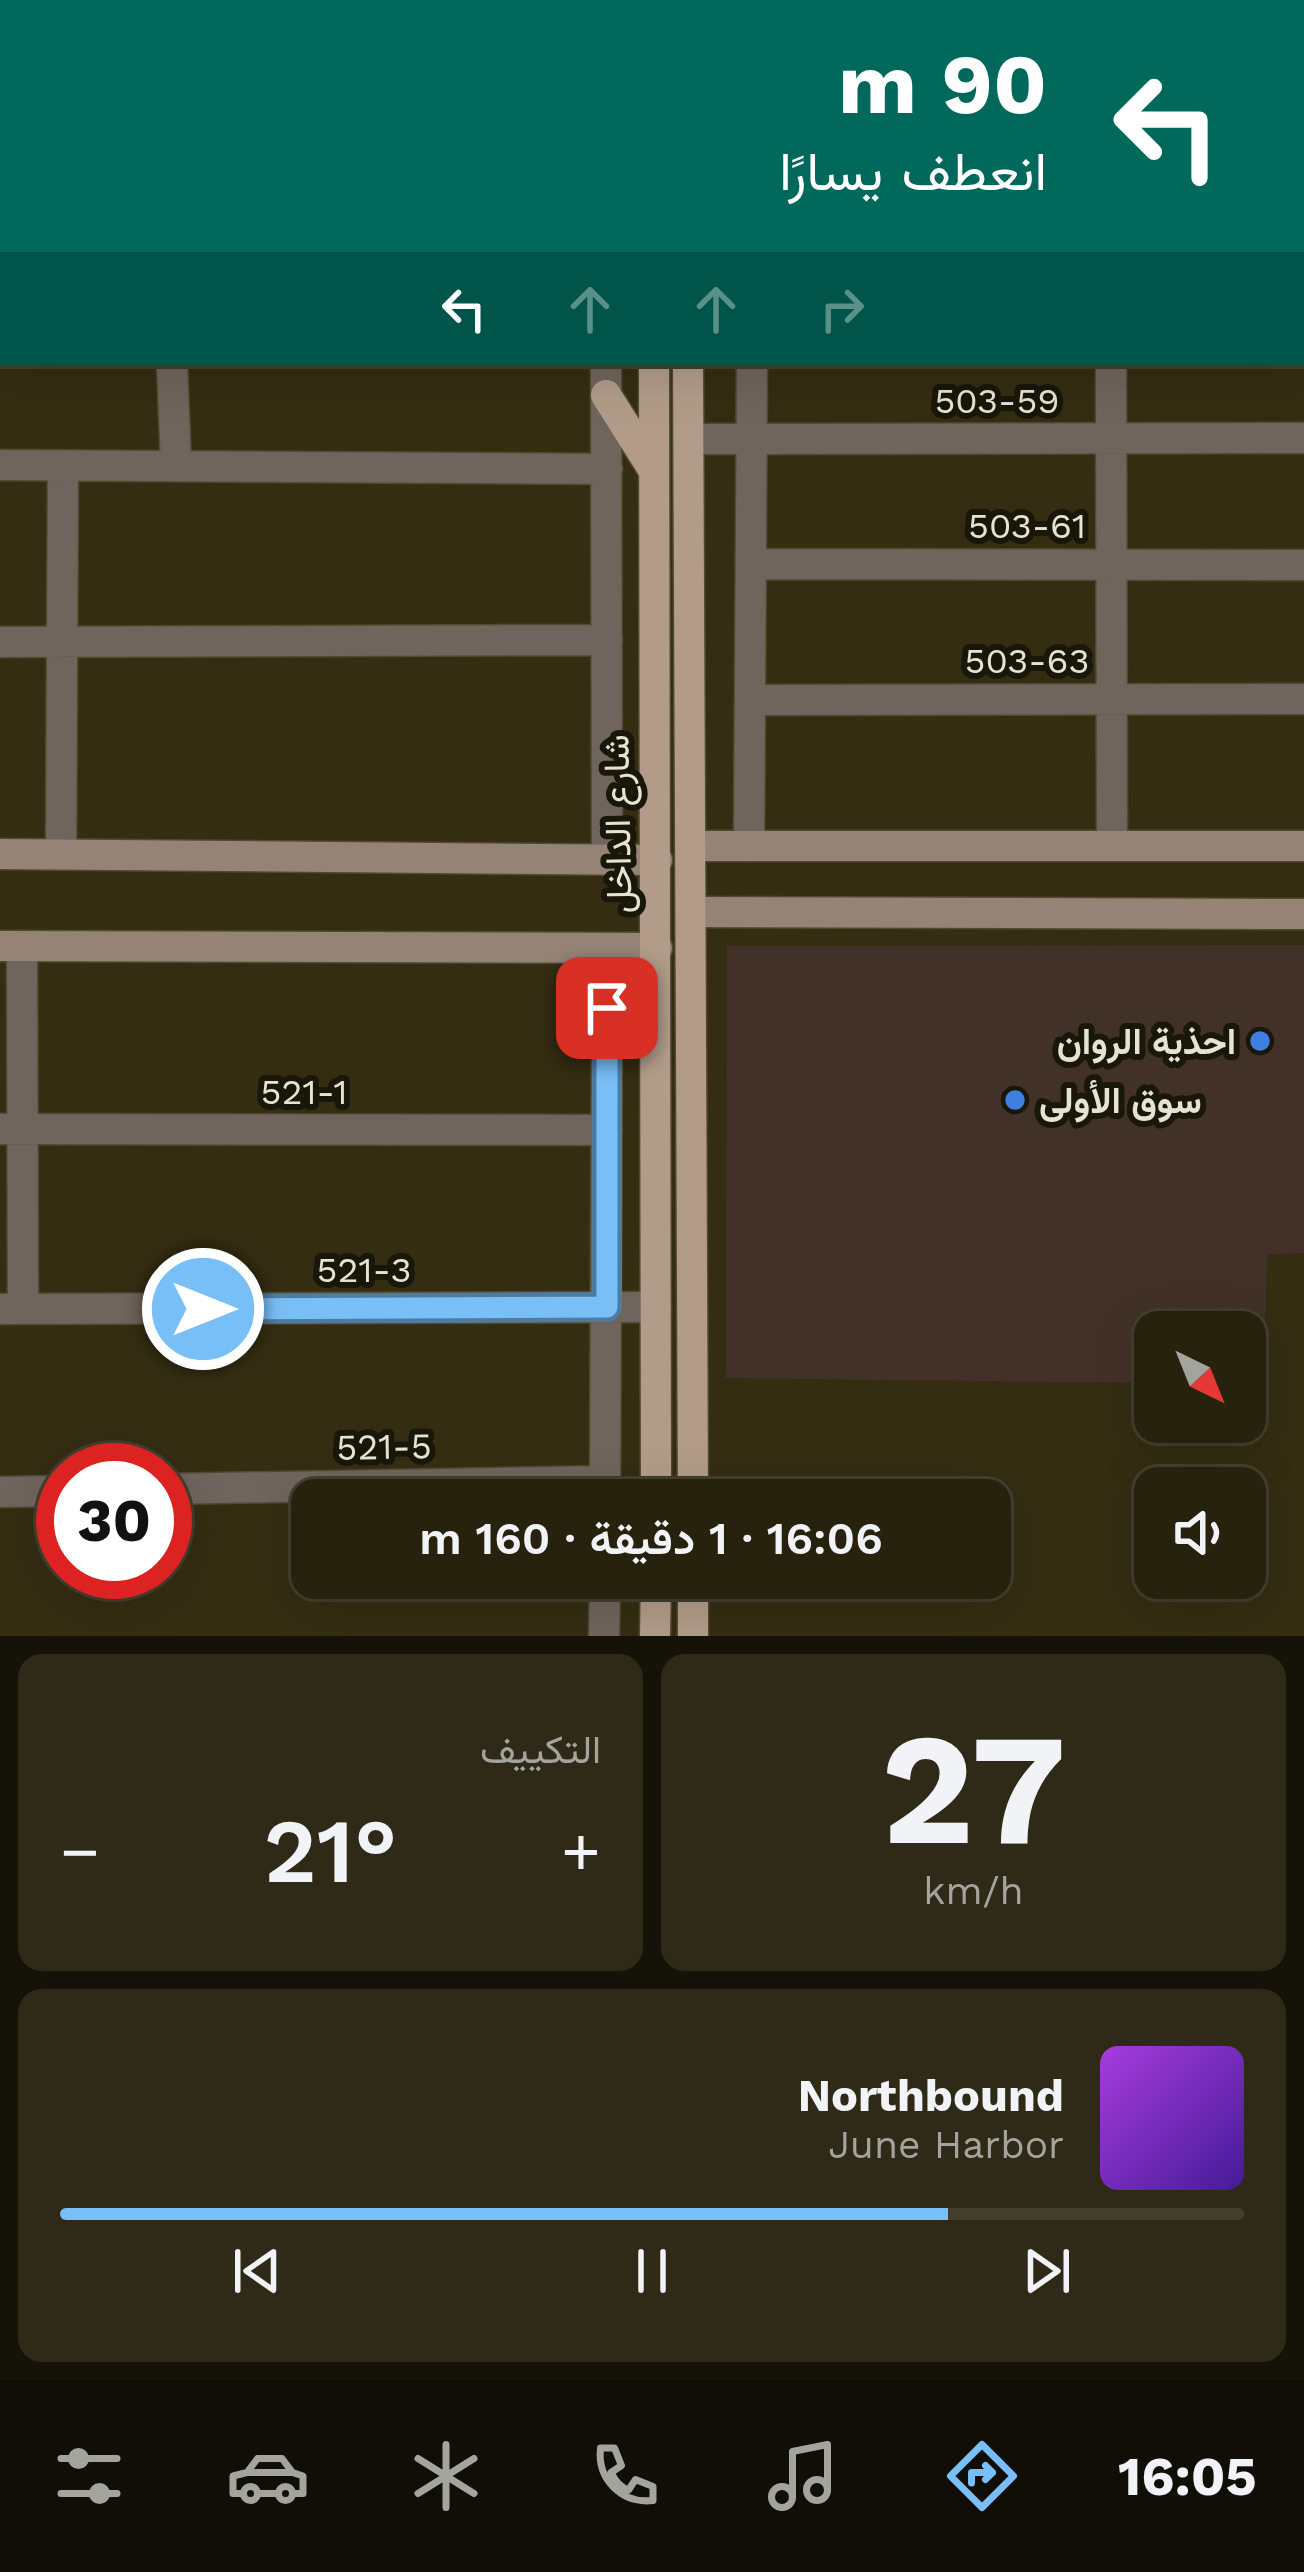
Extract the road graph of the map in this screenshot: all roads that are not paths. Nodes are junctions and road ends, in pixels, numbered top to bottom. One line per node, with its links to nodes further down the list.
1 (172, 366): 14 (street)
2 (606, 366): 7 (street)
3 (654, 366): 16 (main road, شارع الداخل)
4 (688, 366): 10 (main road, شارع الداخل)
5 (752, 366): 11 (street)
6 (1111, 366): 8 (street)
7 (606, 395): 15 (street); 16 (main road)
8 (1112, 438): 9 (street, 503-59); 11 (street, 503-59); 18 (street)
9 (1304, 438)
10 (690, 439): 11 (street, 503-59); 27 (main road, شارع الداخل)
11 (752, 439): 17 (street)
12 (0, 465): 13 (street)
13 (63, 466): 14 (street); 21 (street)
14 (176, 466): 15 (street)
15 (607, 469): 20 (street)
16 (655, 474): 33 (main road, شارع الداخل)
17 (751, 564): 18 (street, 503-61); 25 (street)
18 (1112, 564): 19 (street, 503-61); 23 (street)
19 (1304, 565)
20 (607, 640): 21 (street); 32 (street)
21 (63, 641): 22 (street); 31 (street)
22 (0, 642)
23 (1112, 699): 24 (street, 503-63); 25 (street, 503-63); 26 (street)
24 (1304, 699)
25 (750, 700): 28 (street)
26 (1112, 845): 28 (street); 29 (street)
27 (691, 846): 28 (street); 34 (main road, شارع الداخل)
28 (748, 846)
29 (1304, 846)
30 (0, 854): 31 (street)
31 (61, 854): 32 (street)
32 (607, 860): 33 (street)
33 (657, 860): 37 (main road, شارع الداخل)
34 (692, 913): 35 (street); 46 (main road, شارع الداخل)
35 (1304, 914)
36 (11, 946): 37 (street); 39 (street)
37 (657, 948): 42 (main road, شارع الداخل)
38 (607, 1008): 40 (street)
39 (11, 1130): 40 (street, 521-1); 43 (street)
40 (607, 1130): 41 (street)
41 (607, 1307): 42 (street, 521-3); 43 (street, 521-3); 44 (street)
42 (656, 1307): 45 (main road, شارع الداخل)
43 (11, 1309)
44 (605, 1479)
45 (656, 1479)
46 (693, 1479)
47 (192, 1489): 48 (street, 521-5)
48 (291, 1489)
49 (36, 1491): 50 (street)
50 (0, 1492)
51 (604, 1599): 54 (street)
52 (656, 1599): 55 (main road)
53 (693, 1599): 56 (main road)
54 (604, 1636)
55 (656, 1636)
56 (693, 1636)

